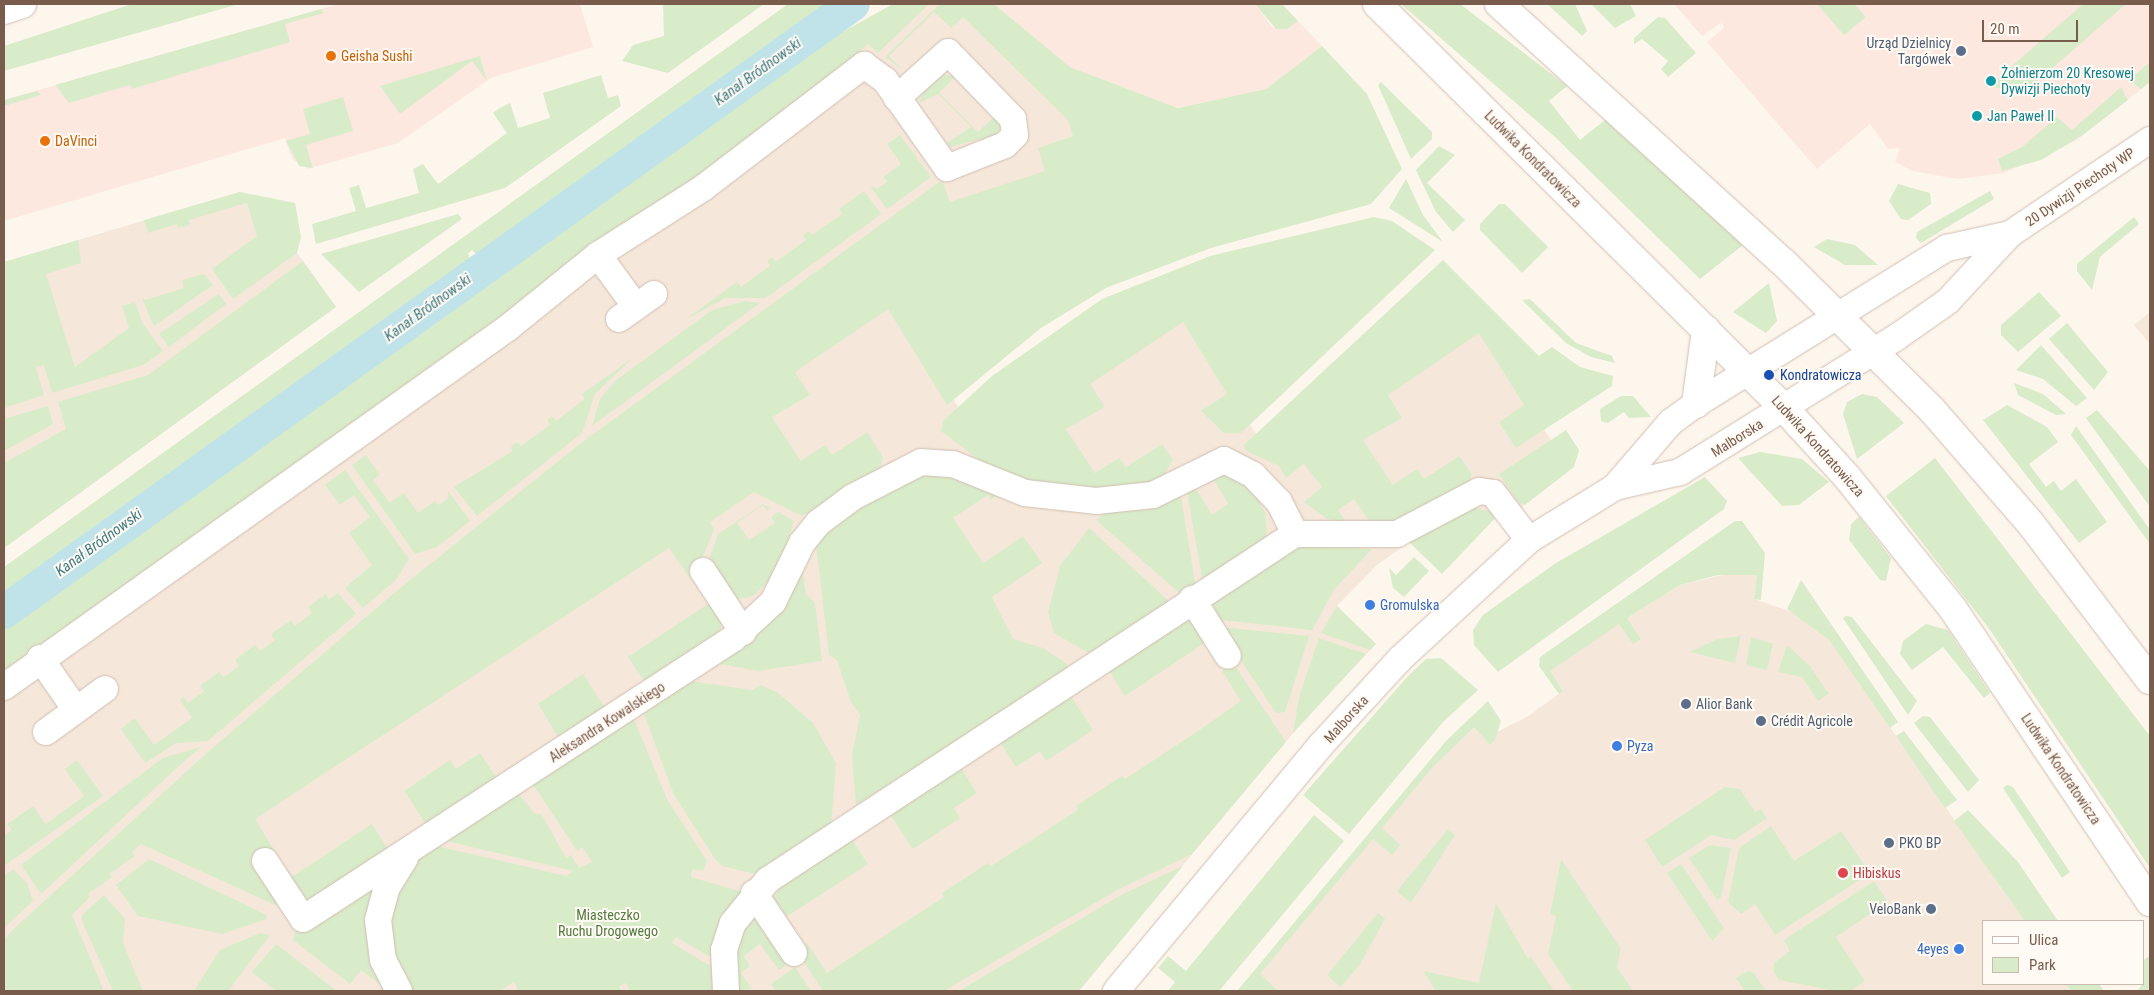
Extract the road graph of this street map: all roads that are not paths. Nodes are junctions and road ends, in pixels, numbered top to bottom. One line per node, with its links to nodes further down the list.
1 (22, 4): 4 (main road)
2 (1377, 4): 11 (main road, Ludwika Kondratowicza)
3 (1499, 4): 10 (main road)
4 (4, 10)
5 (898, 98): 5 (street); 8 (street)
6 (2150, 140): 7 (street, 20 Dywizji Piechoty WP)
7 (2010, 234): 10 (street, 20 Dywizji Piechoty WP); 12 (street, 20 Dywizji Piechoty WP)
8 (598, 254): 9 (street); 23 (street)
9 (636, 307)
10 (1839, 315): 12 (main road); 13 (street, Malborska)
11 (1706, 330): 13 (main road, Ludwika Kondratowicza); 14 (main road)
12 (1875, 351): 15 (street, Malborska); 24 (main road)
13 (1748, 372): 14 (street, Malborska); 15 (main road, Ludwika Kondratowicza)
14 (1696, 404): 16 (street, Malborska)
15 (1784, 408): 16 (street, Malborska); 32 (main road, Ludwika Kondratowicza)
16 (1615, 487): 18 (street, Malborska)
17 (1295, 534): 18 (street); 20 (street); 21 (street, Aleksandra Kowalskiego)
18 (1529, 540): 36 (street, Malborska)
19 (703, 571): 21 (street)
20 (1192, 599): 22 (street); 31 (street)
21 (742, 632): 29 (street, Aleksandra Kowalskiego)
22 (1228, 656)
23 (40, 658): 25 (street); 27 (street)
24 (2150, 680)
25 (4, 687)
26 (106, 689): 27 (street)
27 (76, 710): 28 (street)
28 (46, 732)
29 (410, 852): 30 (street, Aleksandra Kowalskiego); 34 (street)
30 (265, 861)
31 (754, 893): 33 (street); 35 (street)
32 (2150, 902)
33 (794, 953)
34 (399, 991)
35 (726, 991)
36 (1116, 991)

